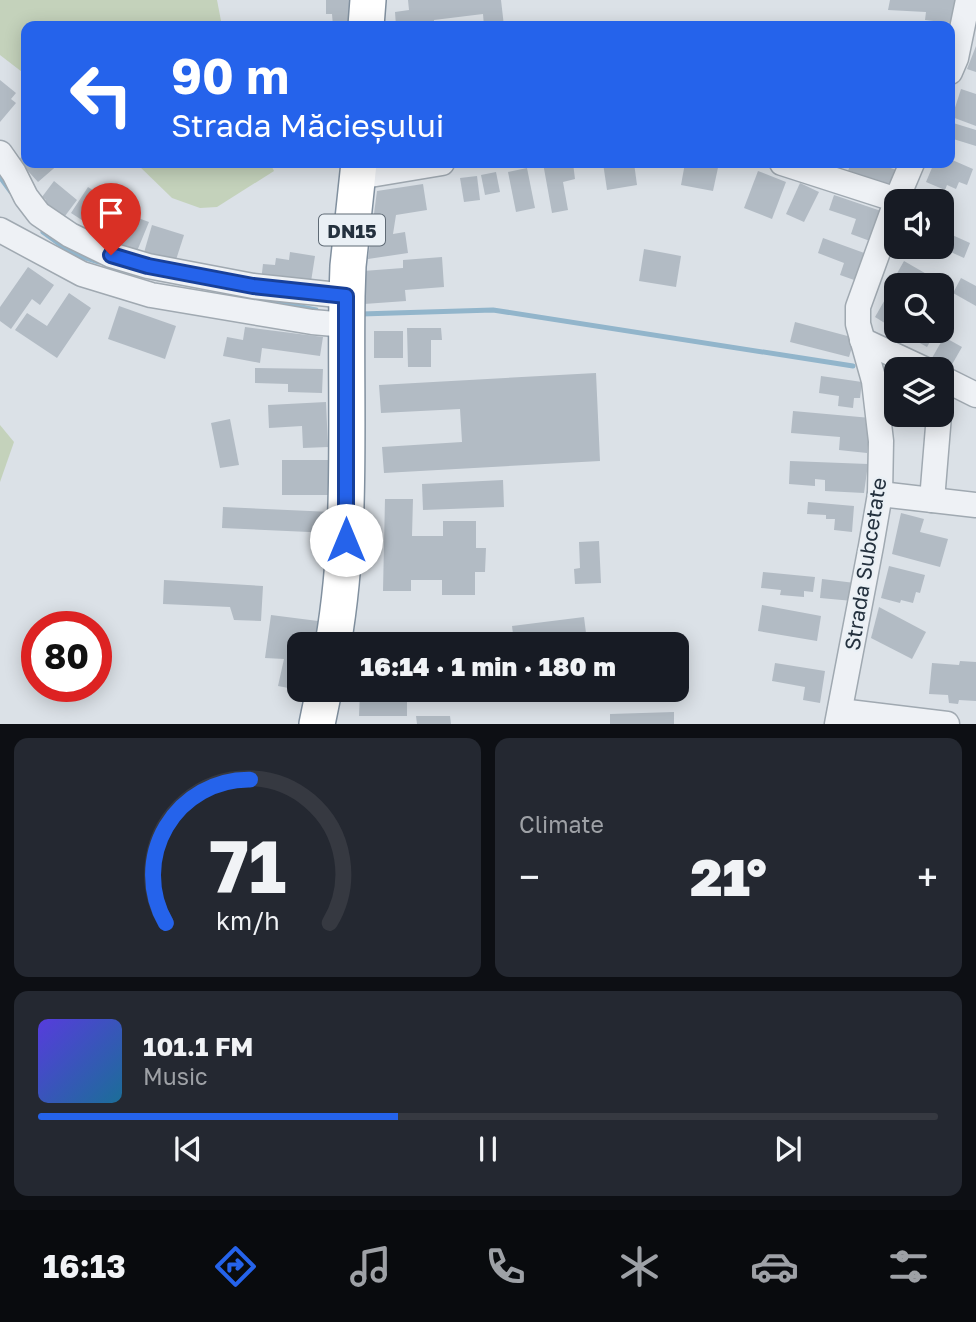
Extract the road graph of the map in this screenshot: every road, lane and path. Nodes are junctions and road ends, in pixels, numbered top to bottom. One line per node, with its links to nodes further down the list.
1 (368, 0): 3 (highway)
2 (968, 0): 4 (street)
3 (366, 21)
4 (955, 62)
5 (0, 153): 14 (street)
6 (383, 168): 9 (street)
7 (797, 168): 11 (street)
8 (910, 168): 10 (street, Strada Subcetate)
9 (359, 170): 14 (highway, DN15)
10 (901, 189)
11 (884, 197)
12 (0, 230): 14 (street)
13 (884, 234): 15 (street, Strada Subcetate)
14 (346, 311): 23 (highway, DN15)
15 (862, 340): 16 (street); 20 (street, Strada Subcetate)
16 (898, 357)
17 (954, 384): 18 (street)
18 (976, 395)
19 (938, 427): 21 (street)
20 (880, 494): 21 (street); 25 (street, Strada Subcetate)
21 (932, 500): 22 (street)
22 (976, 505)
23 (335, 632)
24 (321, 702): 26 (highway)
25 (838, 717): 27 (street)
26 (317, 723)
27 (937, 723)

